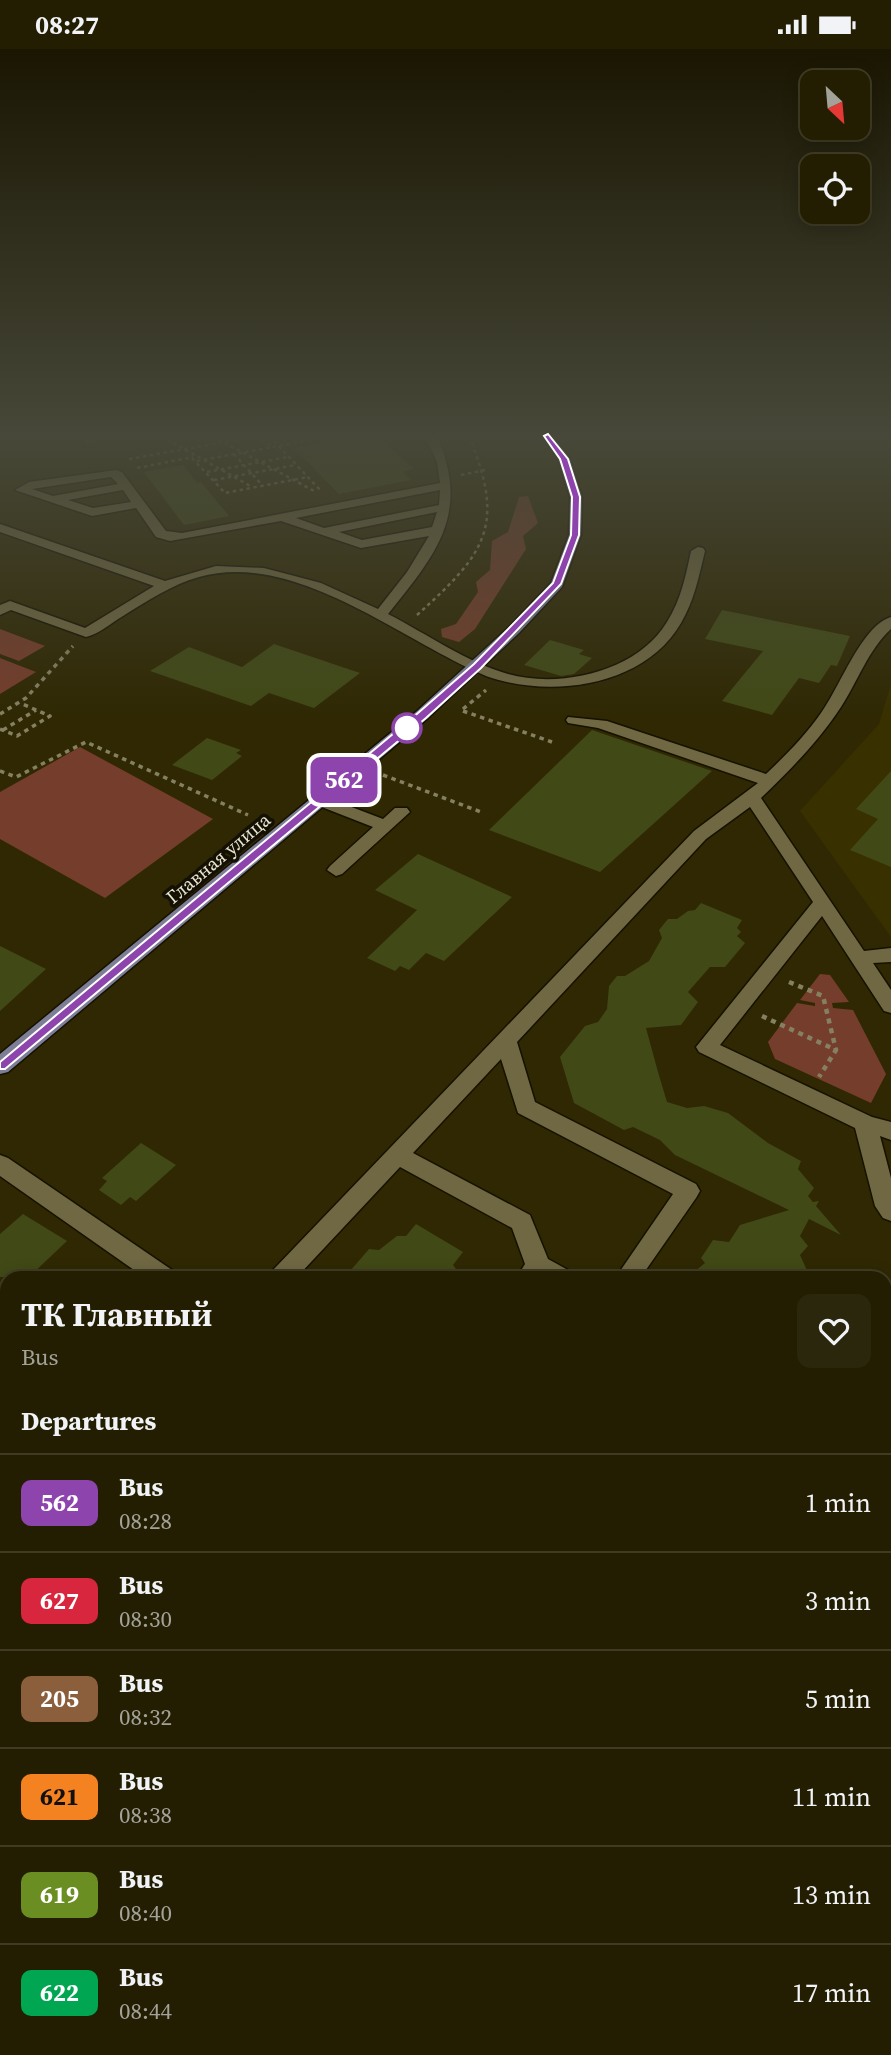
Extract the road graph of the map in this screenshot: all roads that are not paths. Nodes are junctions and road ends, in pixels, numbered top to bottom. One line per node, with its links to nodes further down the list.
1 (5, 530): 10 (street)
2 (158, 530): 3 (street)
3 (211, 530)
4 (317, 530): 8 (street)
5 (336, 530): 8 (street)
6 (439, 530): 8 (street); 12 (street)
7 (575, 530): 15 (main road, Главная улица)
8 (324, 532)
9 (698, 551): 15 (street)
10 (166, 586): 11 (street); 12 (street)
11 (0, 611)
12 (380, 615): 15 (street)
13 (891, 621): 14 (street)
14 (884, 639): 17 (street)
15 (478, 666): 19 (main road, Главная улица)
16 (574, 720): 17 (street)
17 (769, 781): 18 (street)
18 (752, 797): 23 (street); 27 (street)
19 (320, 800): 21 (street); 28 (main road, Главная улица)
20 (401, 812): 21 (street)
21 (385, 826): 22 (street)
22 (336, 870)
23 (822, 902): 25 (street); 29 (street)
24 (891, 955): 25 (street)
25 (860, 958): 26 (street)
26 (891, 1006)
27 (506, 1039): 31 (street); 37 (street)
28 (0, 1066)
29 (865, 1123): 30 (street); 33 (street)
30 (891, 1131)
31 (397, 1155): 35 (street); 36 (street)
32 (0, 1164): 34 (street)
33 (891, 1211)
34 (154, 1271)
35 (288, 1271)
36 (541, 1271)
37 (632, 1271)

